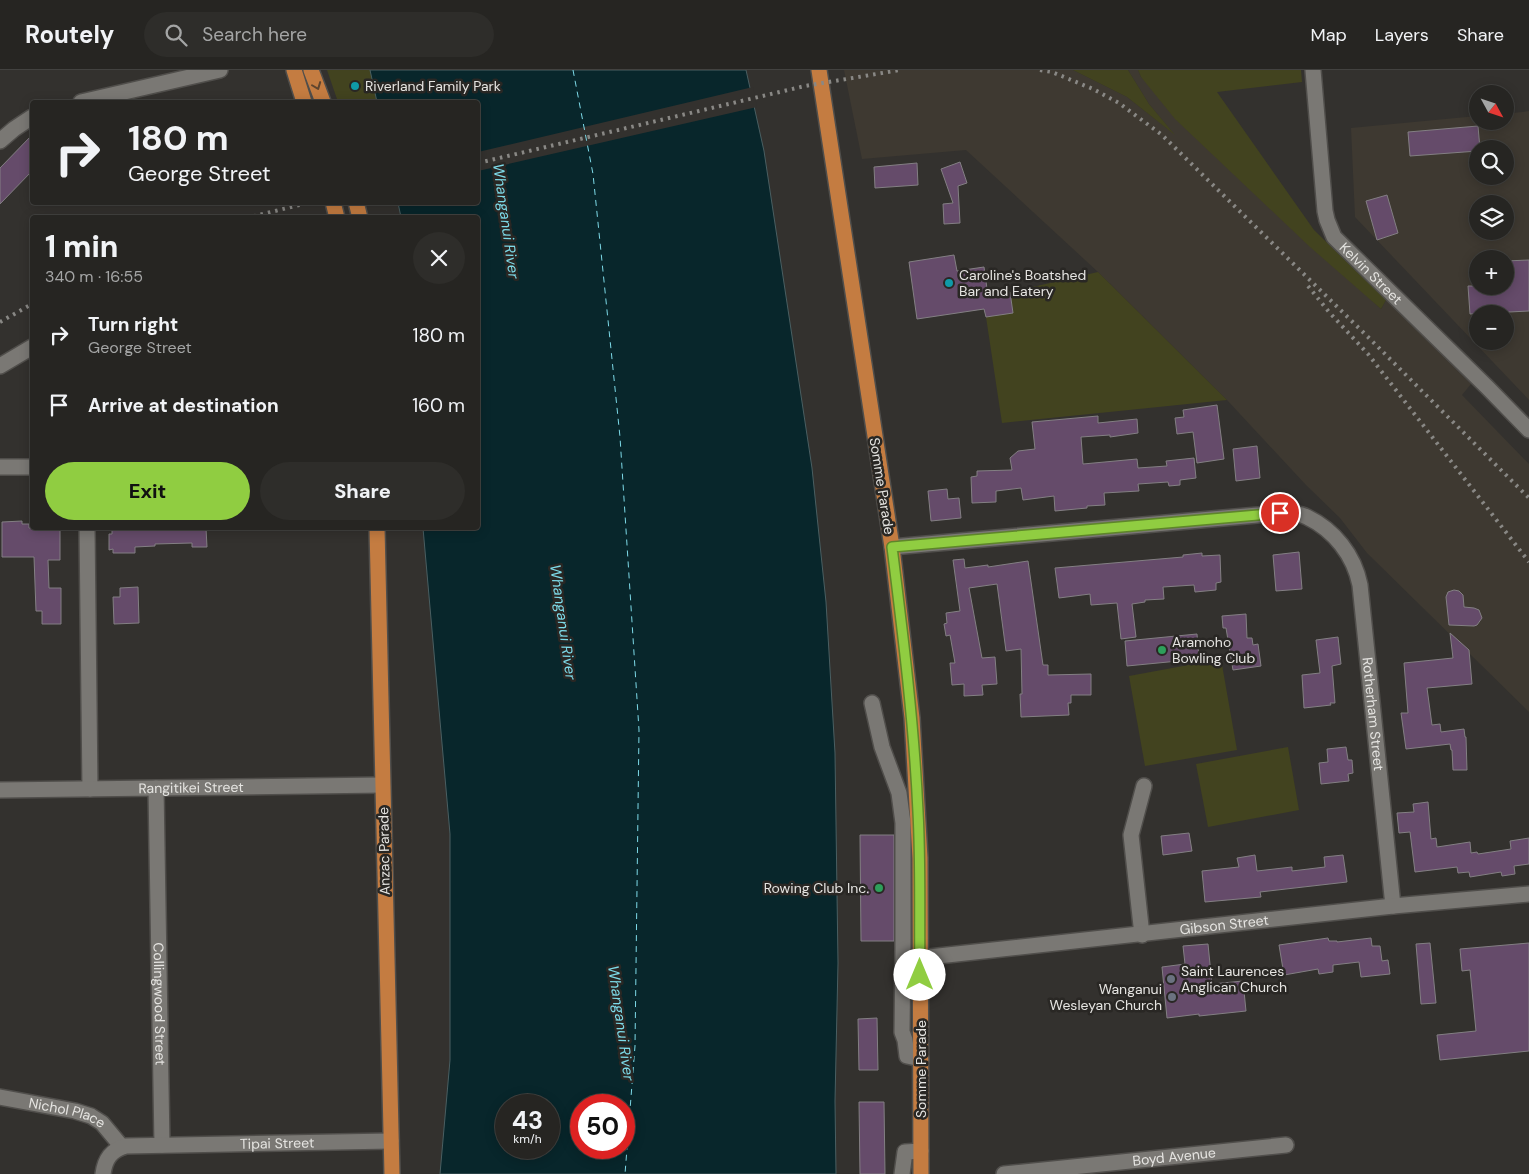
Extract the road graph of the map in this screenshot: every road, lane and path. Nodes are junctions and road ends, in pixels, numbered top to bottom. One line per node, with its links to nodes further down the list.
1 (220, 70): 6 (street)
2 (294, 70): 7 (main road)
3 (311, 70): 8 (main road, one-way to 8)
4 (819, 70): 18 (main road, Somme Parade)
5 (1313, 70): 13 (street, Kelvin Street)
6 (90, 100)
7 (303, 100)
8 (322, 100)
9 (30, 118): 10 (street)
10 (0, 141)
11 (30, 349): 12 (street)
12 (0, 366)
13 (1529, 430)
14 (0, 467): 15 (street)
15 (30, 467)
16 (87, 530): 23 (street)
17 (376, 530): 20 (main road, Anzac Parade)
18 (892, 547): 26 (street, Rotherham Street); 28 (main road, Somme Parade)
19 (872, 703): 29 (street)
20 (382, 785): 22 (street, Rangitikei Street); 31 (main road, Anzac Parade)
21 (1144, 786): 27 (street)
22 (156, 788): 23 (street, Rangitikei Street); 32 (street, Collingwood Street)
23 (90, 789): 24 (street, Rangitikei Street)
24 (0, 790)
25 (1529, 894): 26 (street, Gibson Street)
26 (1393, 906): 27 (street, Gibson Street)
27 (1142, 935): 28 (street, Gibson Street)
28 (920, 958): 29 (main road, Somme Parade)
29 (921, 1059): 35 (main road, Somme Parade)
30 (0, 1097): 34 (street, Nichol Place)
31 (391, 1141): 32 (street, Tipai Street); 37 (main road, Anzac Parade)
32 (162, 1145): 34 (street)
33 (1286, 1145): 40 (street, Boyd Avenue)
34 (122, 1147): 36 (street)
35 (921, 1151): 38 (street); 39 (main road, Somme Parade)
36 (103, 1174)
37 (392, 1174)
38 (902, 1174)
39 (921, 1174)
40 (1004, 1174)

